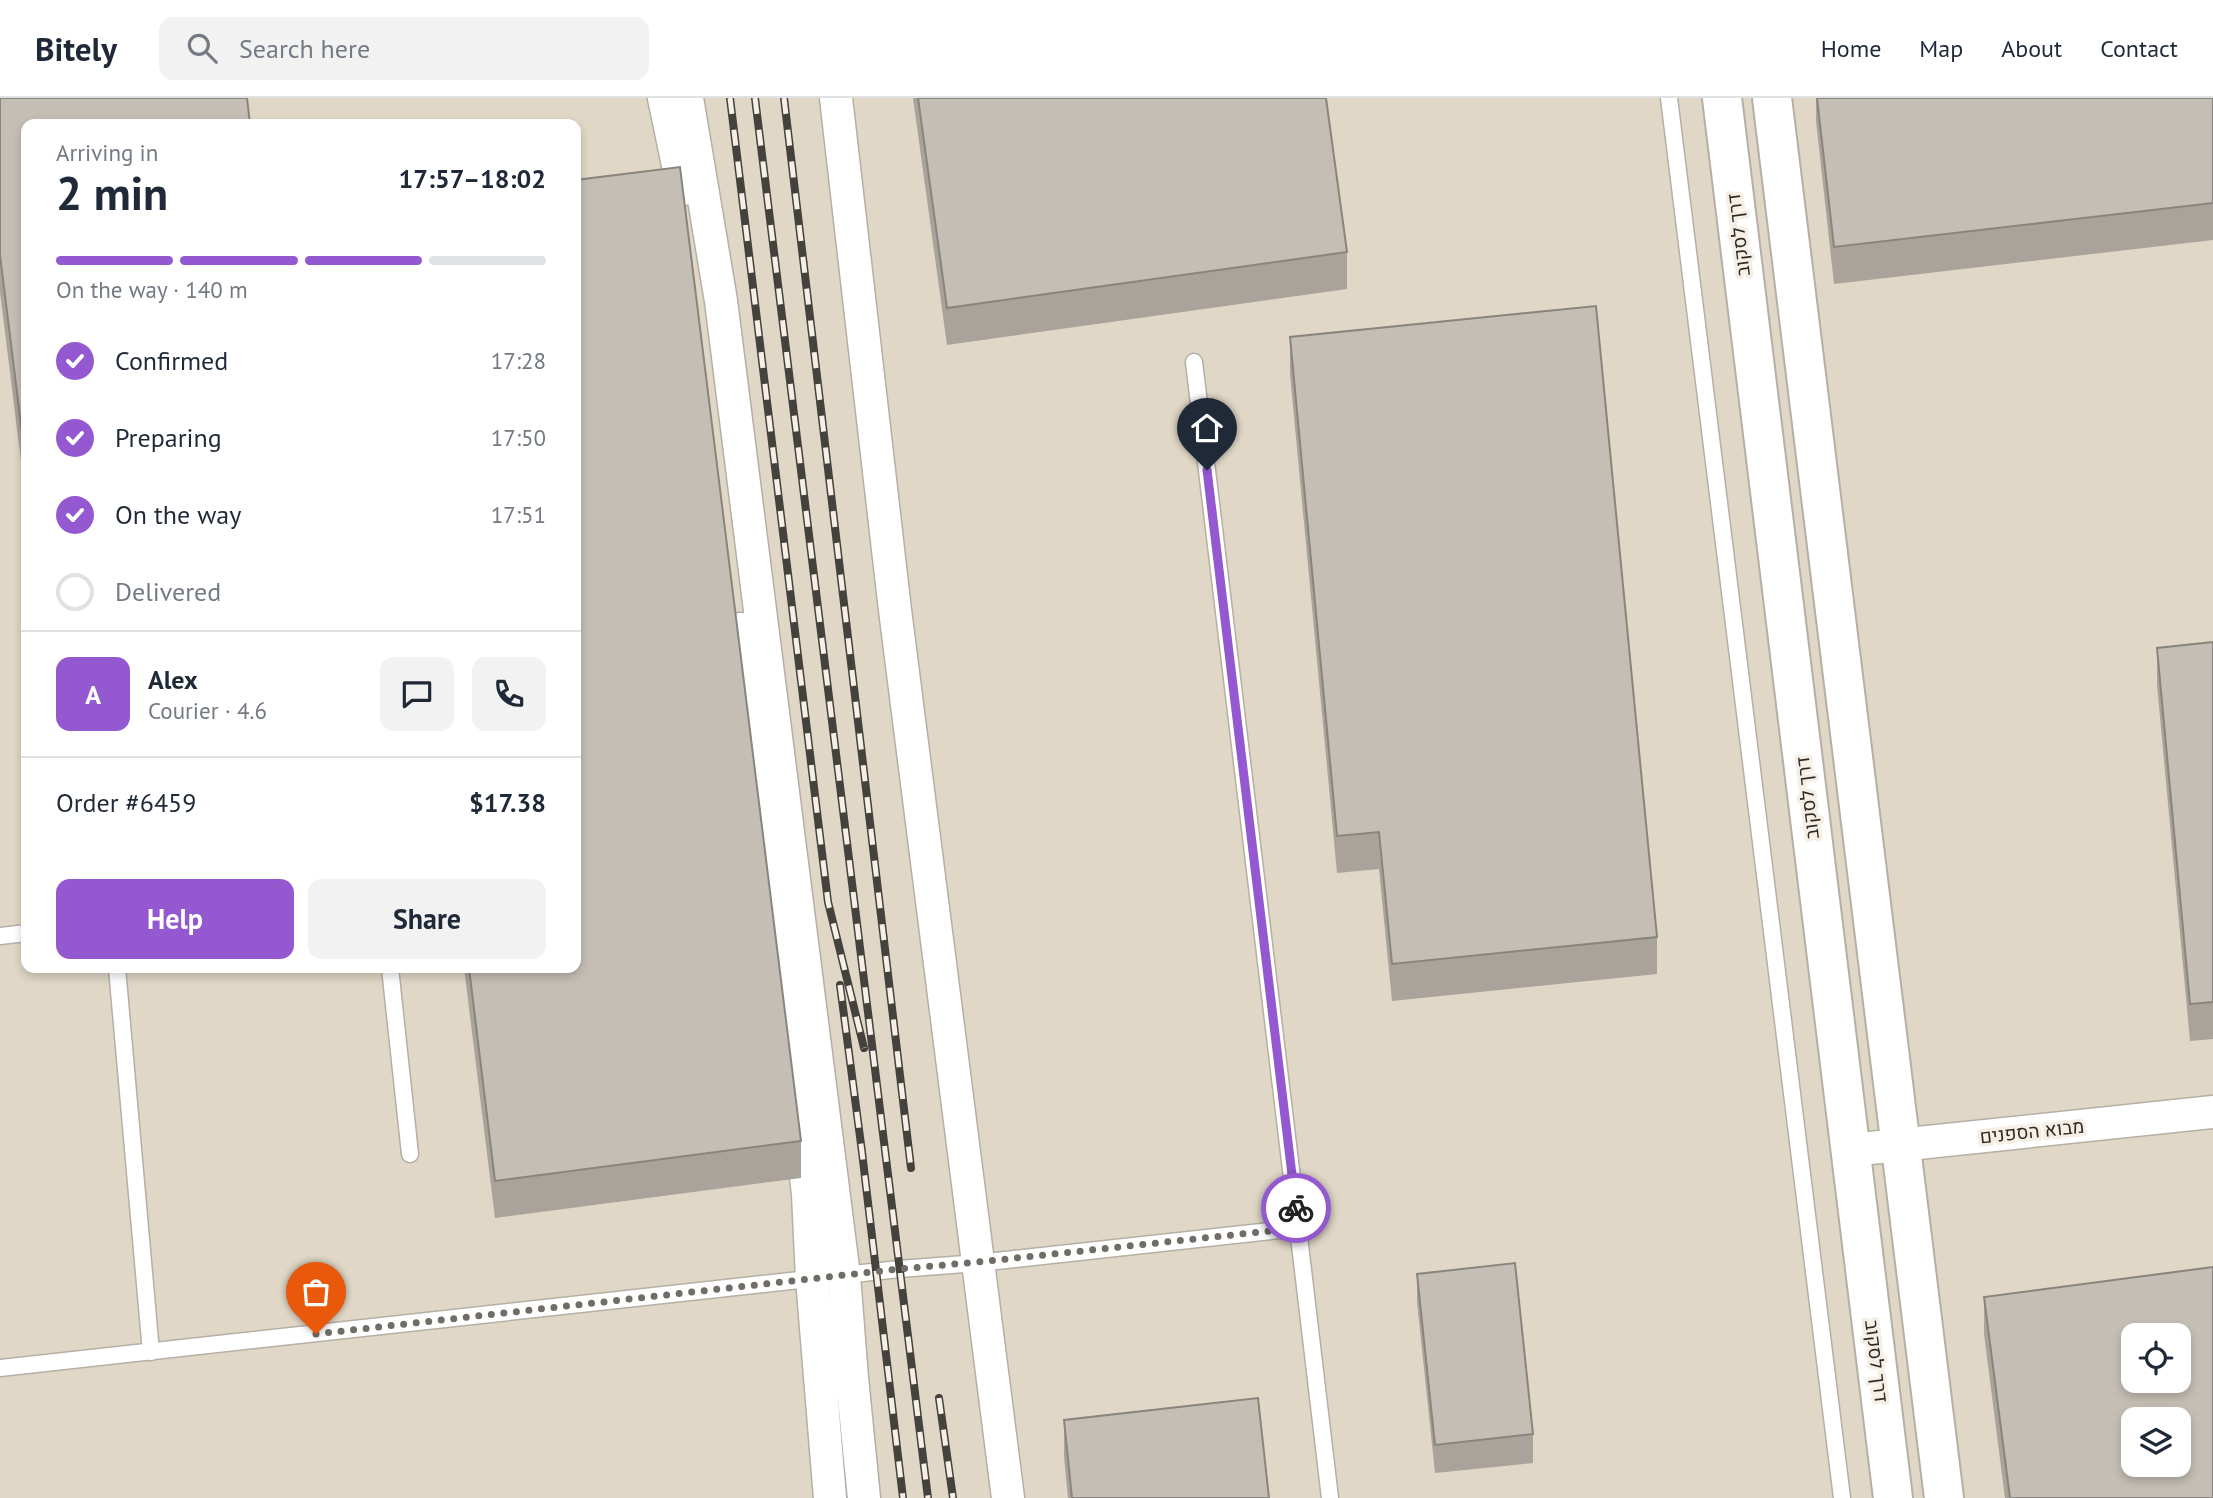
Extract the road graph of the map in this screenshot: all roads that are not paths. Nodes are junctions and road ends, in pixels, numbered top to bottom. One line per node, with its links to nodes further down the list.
1 (664, 98): 19 (street)
2 (687, 98): 18 (street)
3 (836, 98): 17 (street)
4 (1669, 98): 26 (lane)
5 (1721, 98): 14 (street, דרך לסקוב)
6 (1772, 98): 13 (street)
7 (1194, 362): 16 (lane)
8 (21, 934): 9 (lane)
9 (0, 936)
10 (117, 973): 20 (lane)
11 (391, 973): 15 (lane)
12 (2213, 1112): 13 (street, מבוא הספנים)
13 (1900, 1144): 14 (street, מבוא הספנים); 28 (street)
14 (1851, 1150): 27 (street, דרך לסקוב)
15 (410, 1154)
16 (1298, 1228): 17 (lane); 25 (lane)
17 (978, 1262): 18 (lane); 24 (street)
18 (844, 1276): 19 (lane); 23 (street)
19 (812, 1279): 20 (lane); 22 (street)
20 (151, 1352): 21 (lane)
21 (0, 1368)
22 (830, 1498)
23 (864, 1498)
24 (1008, 1498)
25 (1330, 1498)
26 (1842, 1498)
27 (1894, 1498)
28 (1944, 1498)

